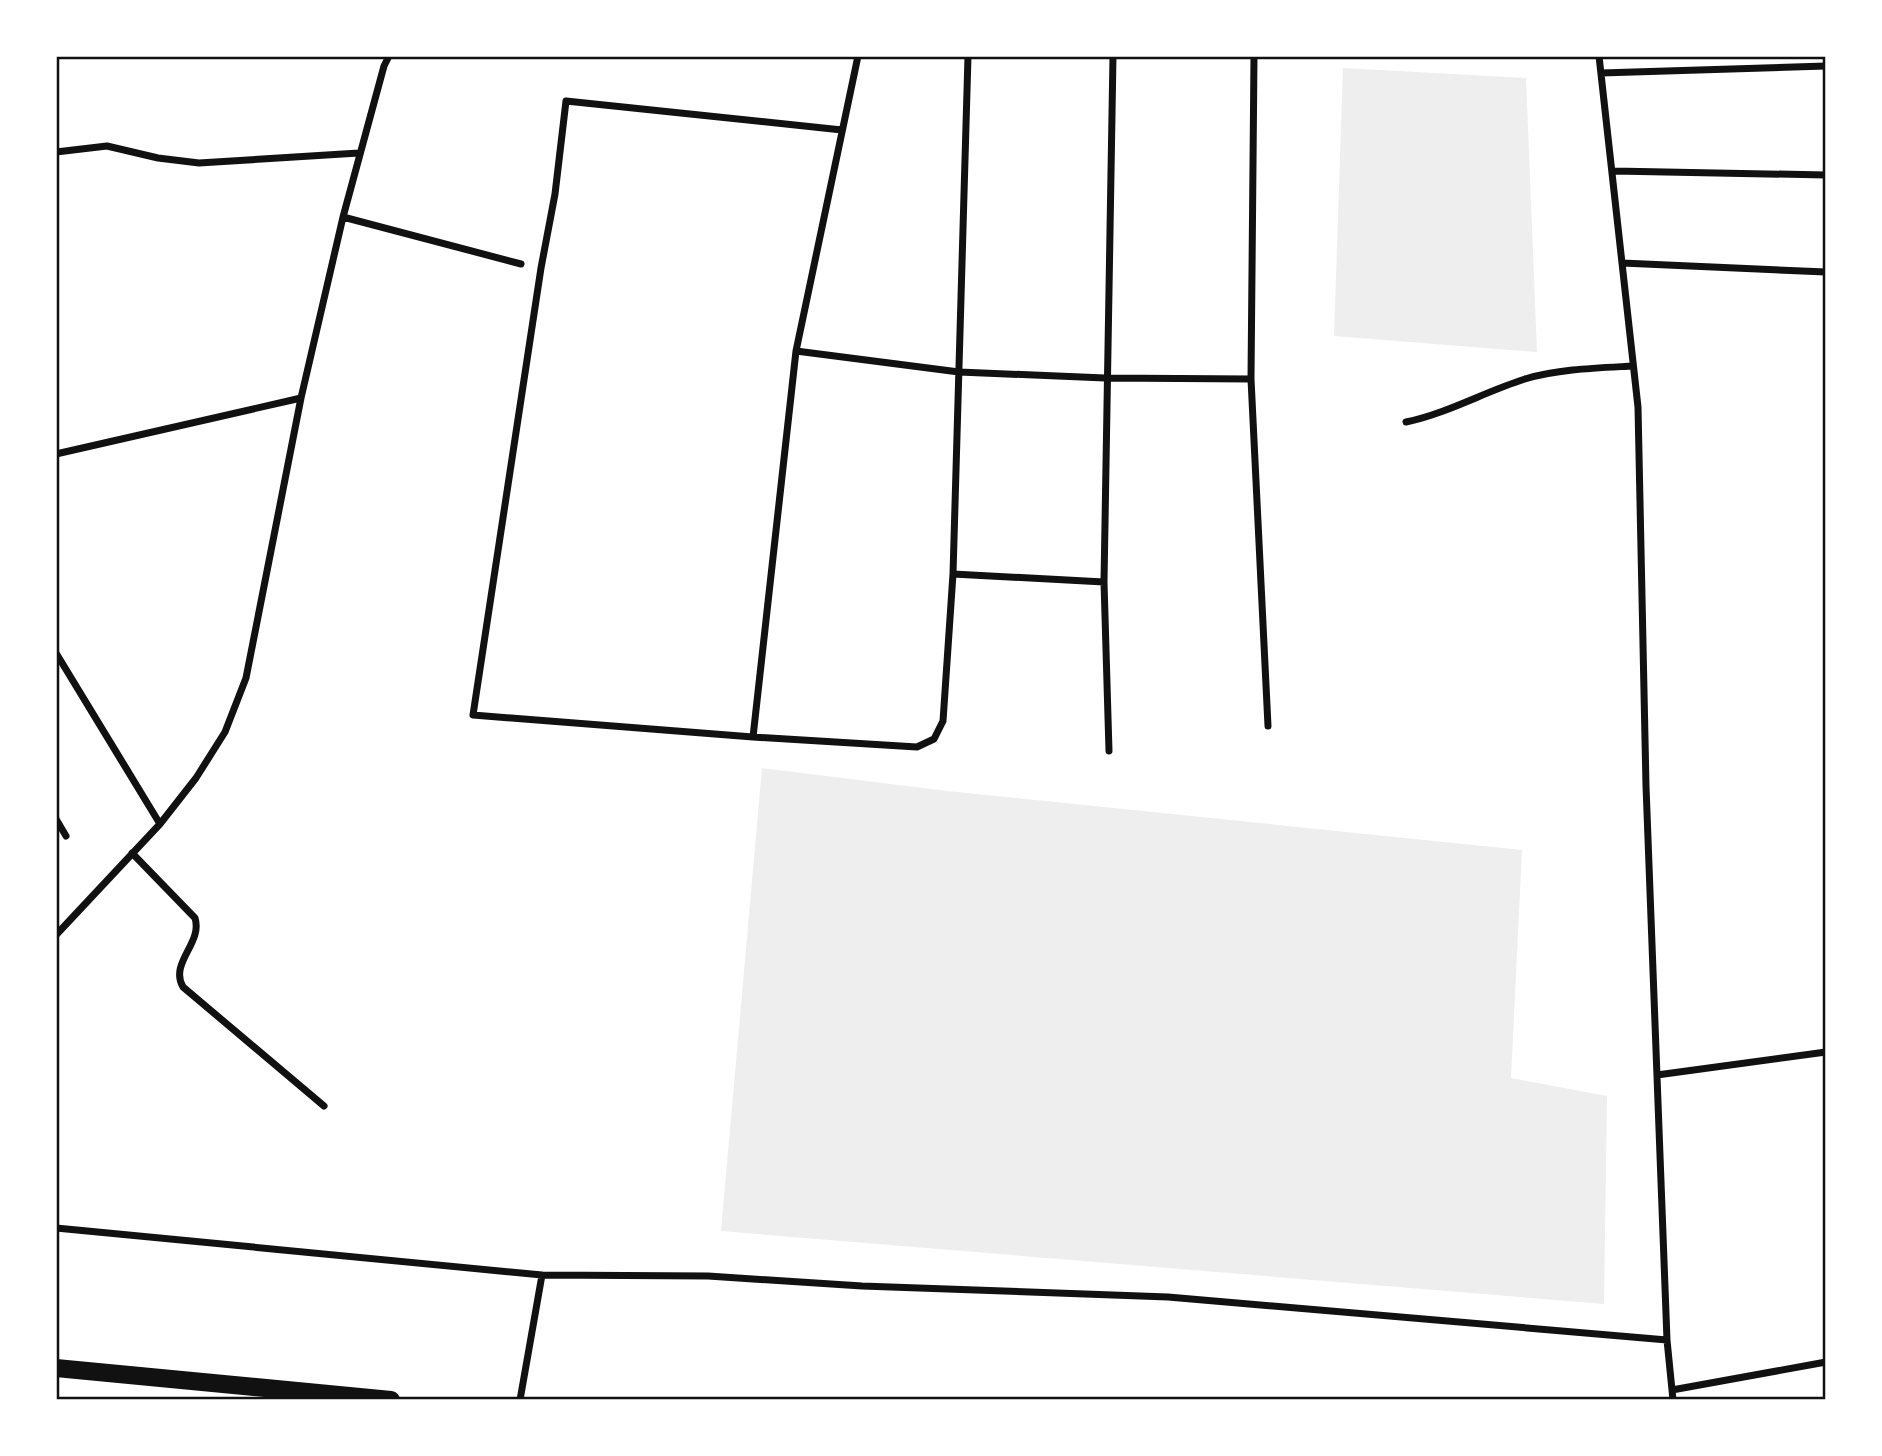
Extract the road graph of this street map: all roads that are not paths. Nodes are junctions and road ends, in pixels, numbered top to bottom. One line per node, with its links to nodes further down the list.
1 (389, 56): 11 (street)
2 (858, 56): 9 (street)
3 (968, 56): 20 (street)
4 (1113, 56): 21 (street)
5 (1254, 56): 22 (street)
6 (1599, 56): 8 (street)
7 (1826, 66): 8 (street)
8 (1601, 73): 12 (street)
9 (842, 130): 18 (street); 30 (street)
10 (56, 152): 11 (street)
11 (359, 153): 14 (street)
12 (1614, 171): 13 (street); 15 (street)
13 (1826, 174)
14 (343, 217): 16 (street); 23 (street)
15 (1622, 263): 17 (street); 19 (street)
16 (522, 264)
17 (1826, 272)
18 (796, 351): 20 (street); 30 (street)
19 (1633, 366): 24 (street); 38 (street)
20 (959, 372): 21 (street); 26 (street)
21 (1105, 378): 22 (street); 27 (street)
22 (1251, 379): 29 (street)
23 (301, 398): 25 (street); 33 (street)
24 (1406, 422)
25 (56, 454)
26 (953, 574): 27 (street); 30 (street)
27 (1104, 582): 31 (street)
28 (56, 653): 33 (street)
29 (1268, 726)
30 (753, 737)
31 (1108, 751)
32 (56, 819): 34 (street)
33 (160, 824): 35 (street)
34 (66, 836)
35 (132, 853): 36 (street); 39 (street)
36 (56, 935)
37 (1826, 1052): 38 (street)
38 (1657, 1075): 42 (street)
39 (324, 1106)
40 (56, 1228): 41 (street)
41 (542, 1275): 42 (street); 47 (street)
42 (1667, 1340): 45 (street)
43 (1826, 1363): 45 (street)
44 (56, 1368): 46 (main road)
45 (1672, 1390): 48 (street)
46 (391, 1400)
47 (520, 1400)
48 (1673, 1400)

